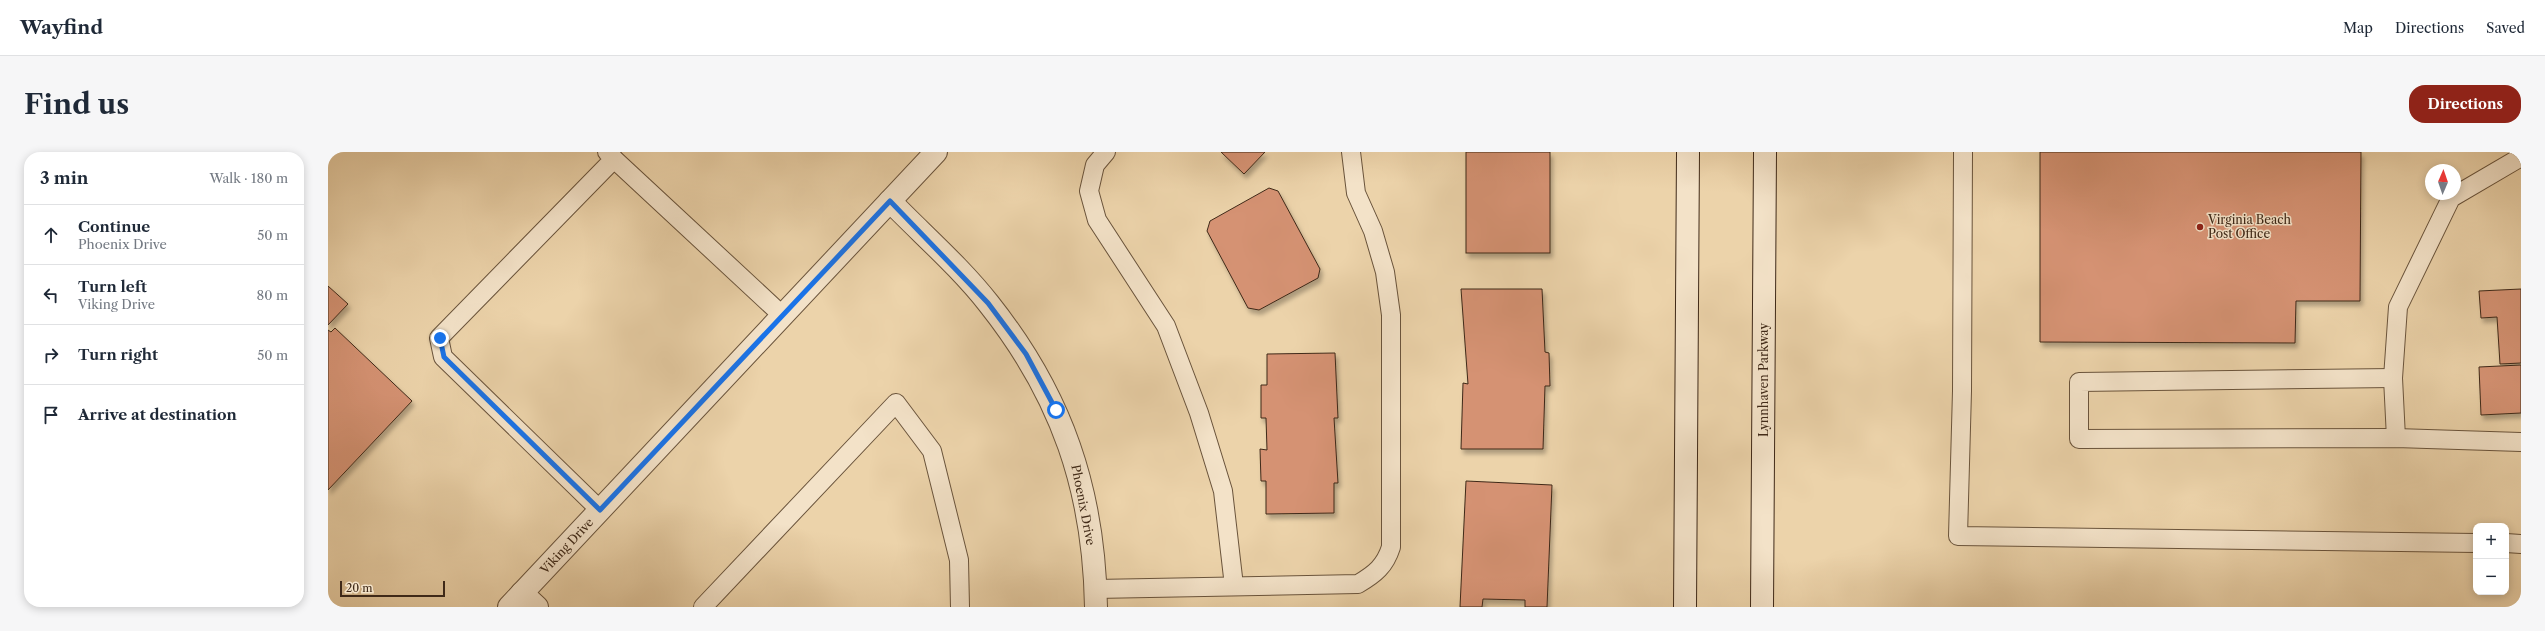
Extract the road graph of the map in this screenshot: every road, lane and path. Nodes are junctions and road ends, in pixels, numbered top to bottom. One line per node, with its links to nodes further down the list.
1 (936, 152): 9 (street, Viking Drive)
2 (1106, 152): 18 (lane)
3 (1351, 152): 18 (lane)
4 (1688, 152): 23 (street)
5 (1765, 152): 24 (street, Lynnhaven Parkway)
6 (1963, 152): 15 (lane)
7 (610, 155): 10 (lane); 14 (lane)
8 (2521, 157): 11 (lane)
9 (890, 201): 10 (street, Viking Drive); 19 (street, Phoenix Drive)
10 (783, 316): 14 (street, Viking Drive)
11 (2393, 378): 12 (lane); 12 (lane)
12 (2396, 438): 13 (lane)
13 (2521, 442)
14 (600, 510): 20 (street, Viking Drive)
15 (2473, 543)
16 (2509, 543): 17 (lane)
17 (2521, 544)
18 (1234, 586): 19 (lane)
19 (1096, 598)
20 (523, 602)
21 (703, 607): 22 (lane)
22 (960, 607)
23 (1685, 607)
24 (1762, 607)

